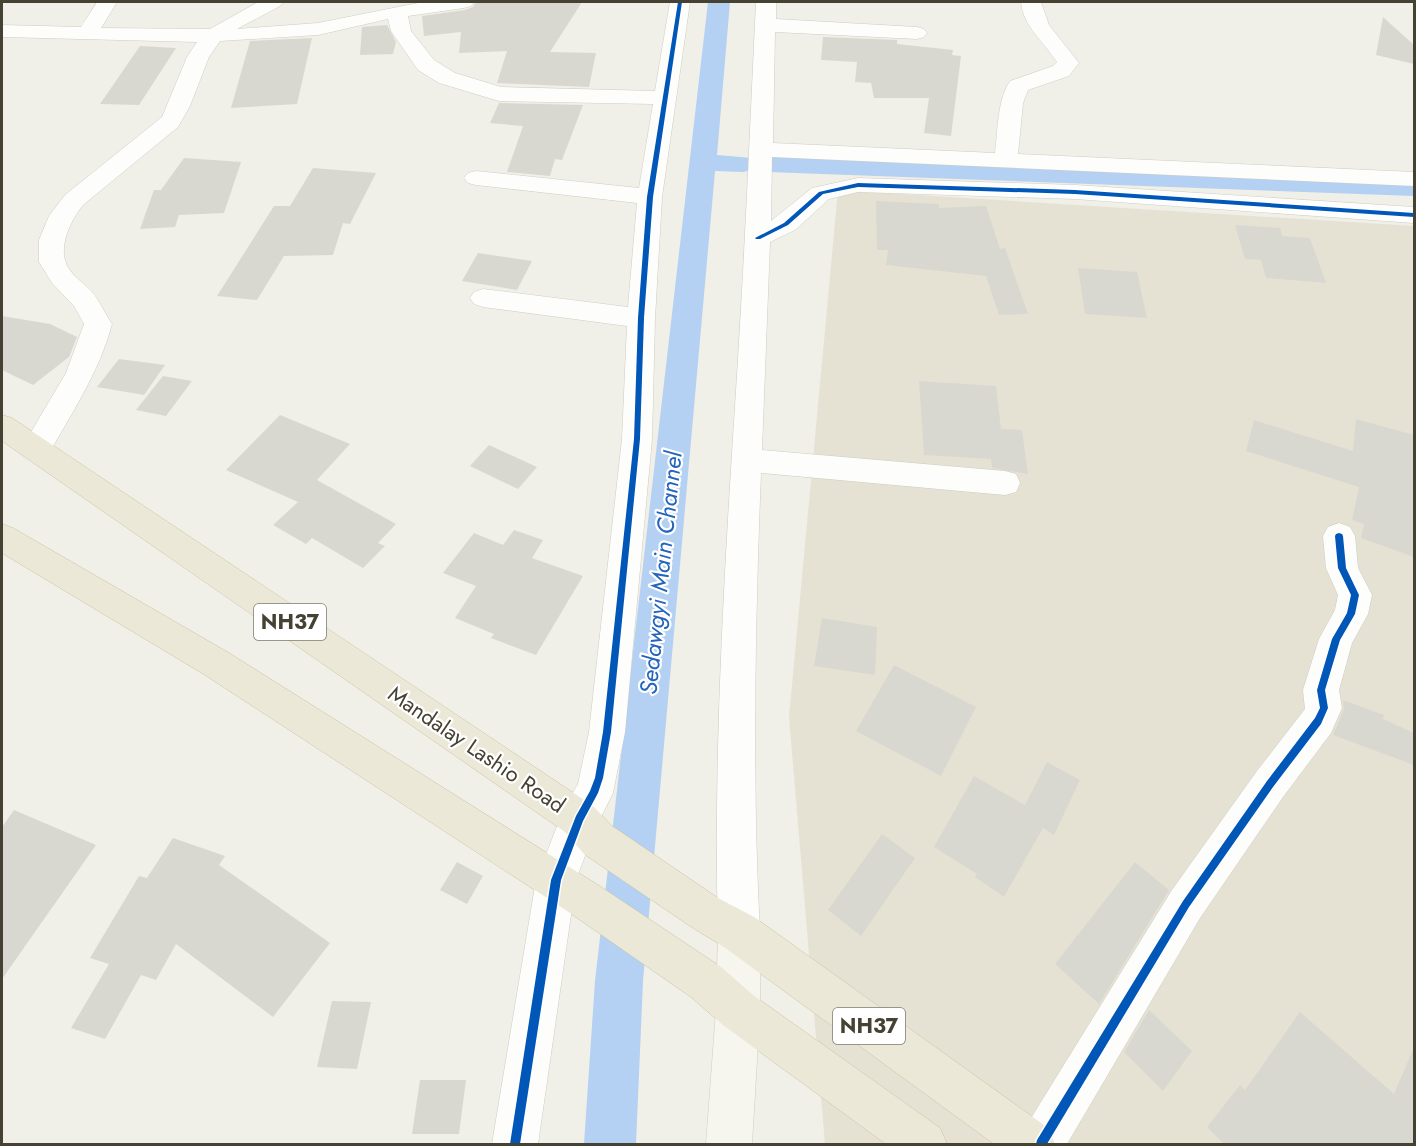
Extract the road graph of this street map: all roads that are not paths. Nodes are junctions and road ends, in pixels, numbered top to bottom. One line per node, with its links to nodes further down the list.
1 (107, 2): 9 (street)
2 (273, 2): 11 (street)
3 (464, 2): 6 (street)
4 (680, 2): 12 (street)
5 (1030, 2): 14 (street)
6 (398, 11): 11 (street); 12 (street)
7 (766, 13): 10 (street); 13 (street)
8 (2, 31): 9 (street)
9 (87, 33): 11 (street)
10 (918, 33)
11 (214, 36): 23 (street)
12 (664, 98): 17 (street)
13 (760, 149): 14 (street); 19 (street)
14 (1006, 161): 16 (street)
15 (476, 178): 17 (street)
16 (1414, 179)
17 (650, 196): 21 (street)
18 (1414, 215): 19 (street)
19 (758, 238): 24 (street)
20 (483, 298): 21 (street)
21 (640, 318): 28 (street)
22 (2, 426): 23 (highway, Mandalay Lashio Road / NH37)
23 (36, 449): 28 (highway, Mandalay Lashio Road / NH37)
24 (747, 460): 25 (street); 30 (street)
25 (1005, 483)
26 (1339, 536): 36 (street)
27 (2, 537): 29 (highway, NH37)
28 (589, 829): 29 (street); 30 (highway, Mandalay Lashio Road / NH37)
29 (570, 890): 31 (highway, NH37); 32 (street)
30 (722, 922): 31 (street); 35 (highway, Mandalay Lashio Road / NH37)
31 (738, 1010): 33 (street); 34 (highway, NH37)
32 (515, 1144)
33 (729, 1144)
34 (924, 1144)
35 (1032, 1144)
36 (1041, 1144)

